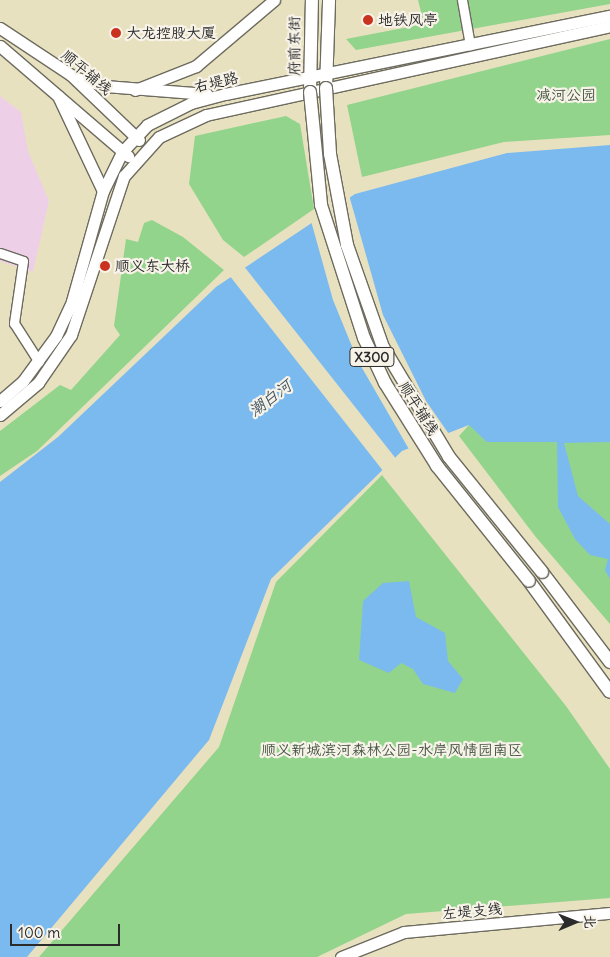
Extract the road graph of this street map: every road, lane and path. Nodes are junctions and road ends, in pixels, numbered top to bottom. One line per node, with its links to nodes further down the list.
1 (274, 0): 15 (main road)
2 (312, 0): 12 (main road, 府前东街)
3 (329, 0): 11 (main road)
4 (462, 0): 8 (street)
5 (610, 16): 8 (main road, 右堤路)
6 (610, 26): 13 (main road, 右堤路)
7 (0, 28): 10 (main road, 顺平辅线)
8 (470, 45): 11 (main road, 右堤路)
9 (0, 46): 14 (main road)
10 (71, 75): 15 (main road); 18 (main road, 顺平辅线)
11 (326, 75): 12 (main road, 右堤路); 13 (main road)
12 (310, 77): 16 (main road, 府前东街); 17 (main road, 右堤路)
13 (326, 88): 16 (main road, 右堤路); 27 (main road, 顺平辅线 / X300, bridge)
14 (54, 90): 20 (main road); 22 (main road)
15 (135, 90): 17 (main road)
16 (310, 92): 19 (main road, 右堤路); 28 (main road, 顺平辅线 / X300, bridge)
17 (225, 94): 18 (main road, 右堤路)
18 (134, 136): 19 (main road, 顺平辅线); 20 (main road, 右堤路)
19 (148, 147): 21 (main road, 右堤路)
20 (122, 152): 21 (main road); 22 (main road, 右堤路)
21 (136, 161): 26 (main road, 右堤路)
22 (102, 191): 24 (main road, 右堤路)
23 (0, 252): 24 (street)
24 (38, 362): 25 (main road, 右堤路)
25 (0, 401)
26 (0, 415)
27 (610, 662)
28 (610, 692)
29 (610, 913): 30 (main road, 左堤支线)
30 (341, 957)

